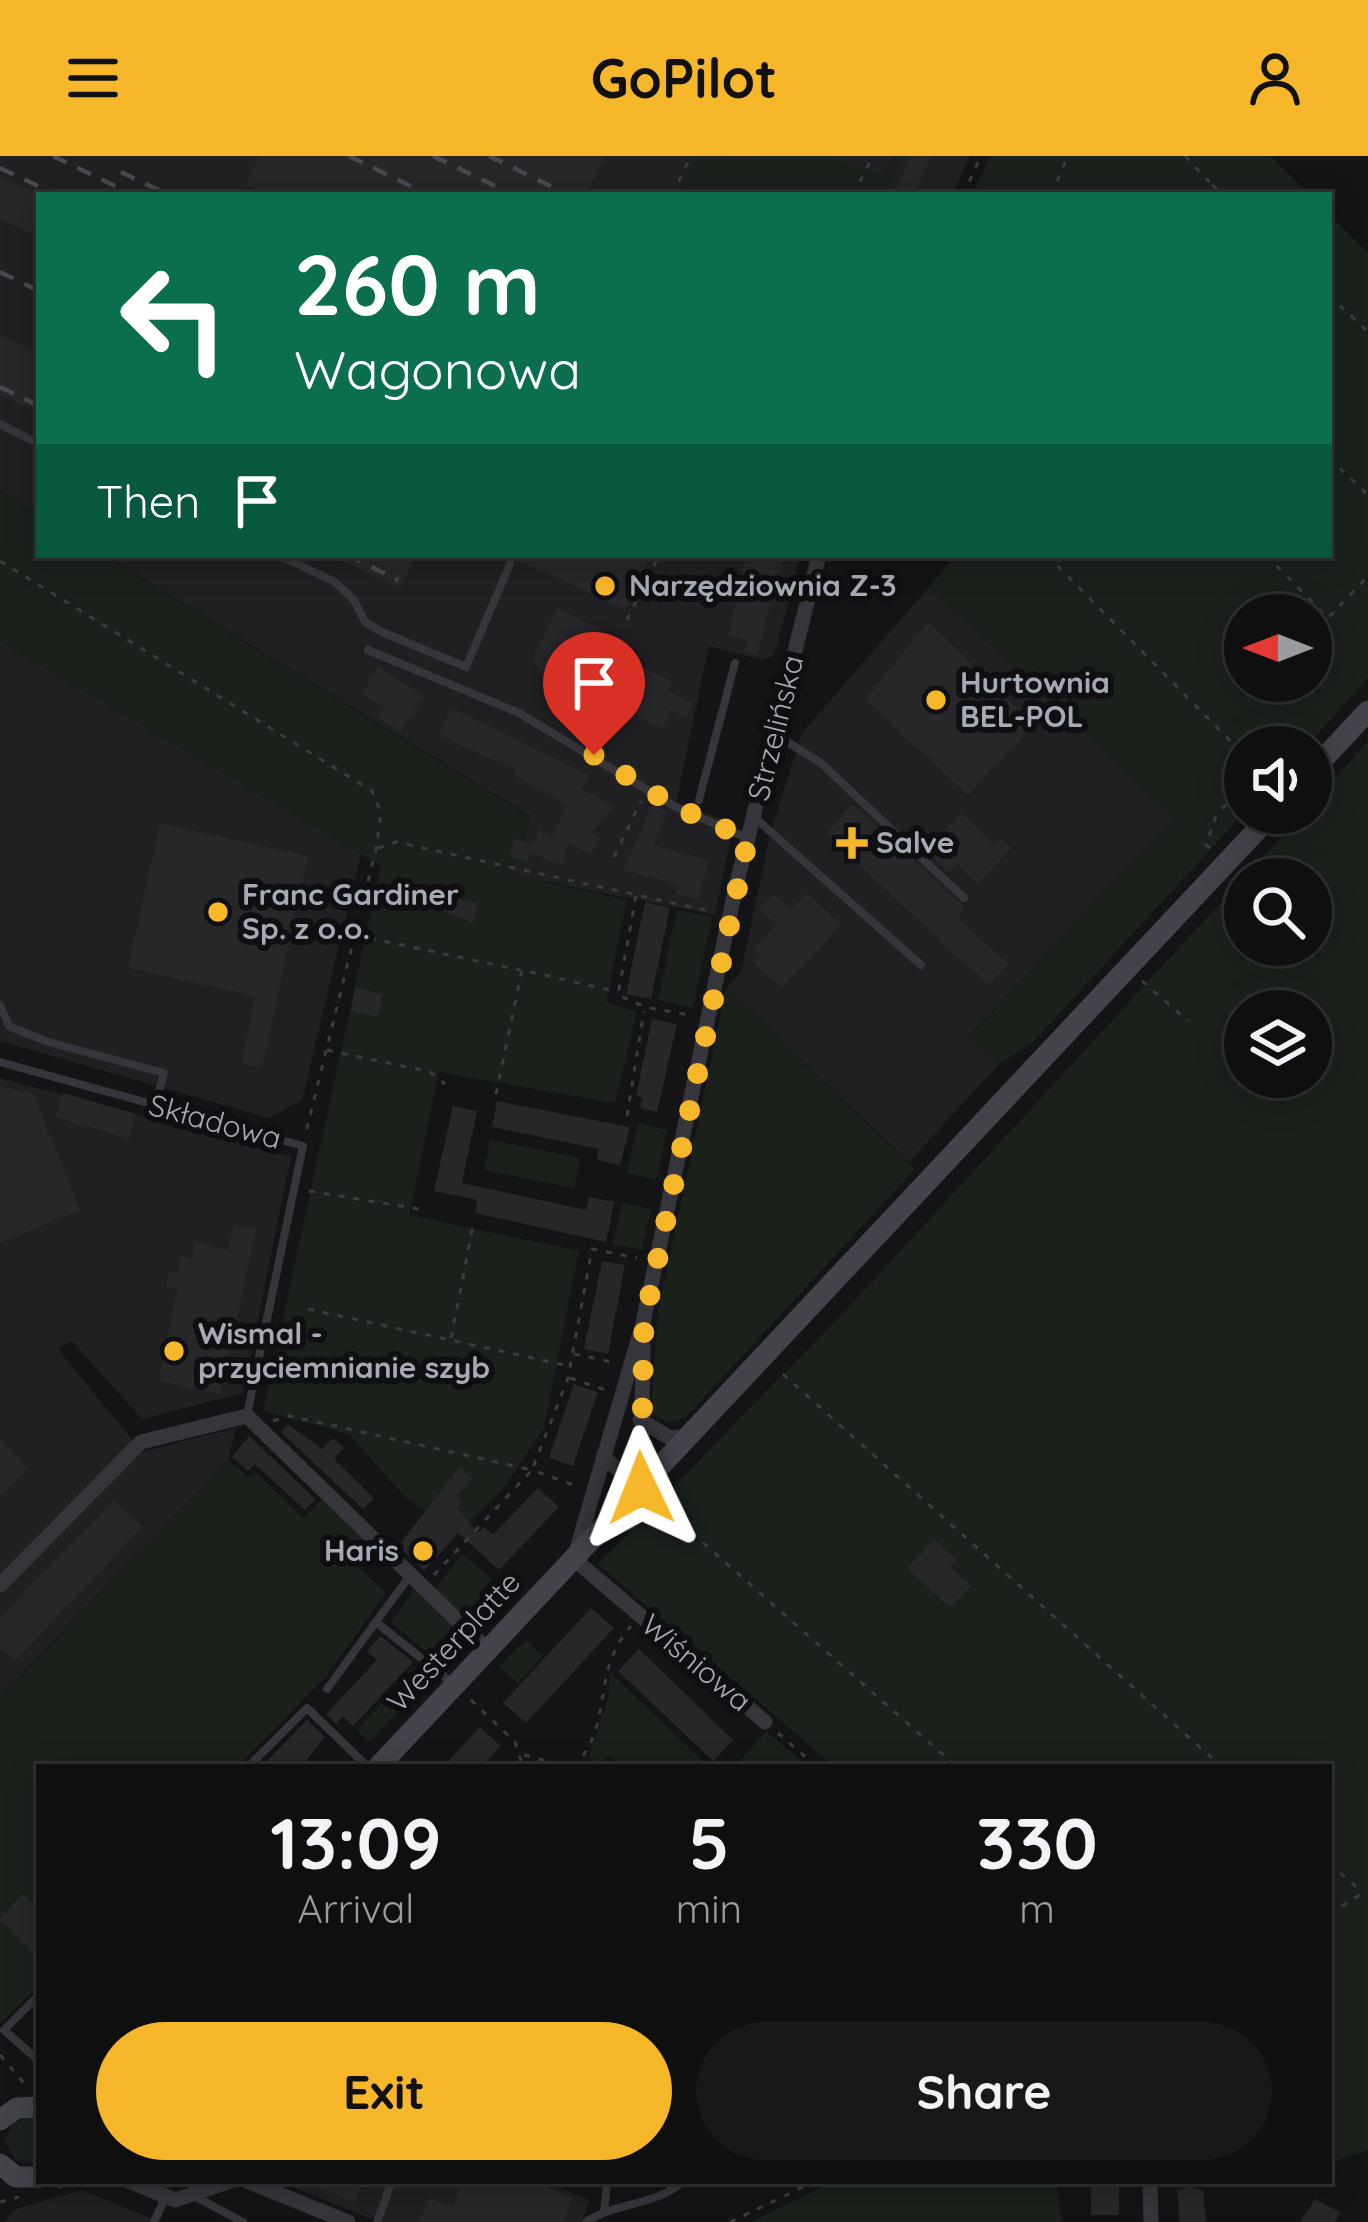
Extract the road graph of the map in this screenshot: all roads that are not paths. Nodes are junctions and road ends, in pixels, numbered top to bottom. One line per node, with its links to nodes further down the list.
1 (0, 424): 2 (lane)
2 (36, 442)
3 (284, 558): 5 (lane)
4 (818, 558): 9 (street, Strzelińska)
5 (510, 564)
6 (368, 650): 14 (lane)
7 (735, 663): 11 (lane)
8 (1368, 711): 10 (main road)
9 (775, 734): 12 (street, Strzelińska); 15 (lane)
10 (1332, 750)
11 (699, 800)
12 (753, 817): 14 (street, Strzelińska); 16 (lane)
13 (1253, 834): 23 (main road, Westerplatte)
14 (748, 839): 20 (street, Strzelińska)
15 (964, 898)
16 (921, 965)
17 (0, 1006): 19 (lane)
18 (0, 1062): 19 (lane, Składowa)
19 (155, 1106): 22 (lane, Składowa)
20 (644, 1323): 21 (street, Strzelińska); 24 (street, Strzelińska)
21 (640, 1420): 23 (street); 25 (street, Strzelińska)
22 (252, 1421): 27 (street); 28 (street)
23 (691, 1436): 25 (main road, Westerplatte)
24 (603, 1457): 25 (street); 26 (street, Strzelińska)
25 (650, 1495): 26 (main road, Westerplatte)
26 (574, 1559): 30 (main road, Westerplatte); 33 (street, Wiśniowa)
27 (411, 1574): 29 (lane); 30 (street)
28 (0, 1585)
29 (377, 1623): 31 (lane); 32 (lane)
30 (488, 1651): 31 (main road, Westerplatte)
31 (455, 1685): 36 (main road, Westerplatte)
32 (327, 1689)
33 (765, 1722)
34 (251, 1764): 35 (lane)
35 (365, 1764)
36 (381, 1764)
37 (36, 1998): 38 (lane)
38 (36, 2057)
39 (34, 2098): 40 (main road)
40 (0, 2119)
41 (0, 2164): 42 (main road)
42 (36, 2177)
43 (255, 2184): 54 (street)
44 (391, 2184): 55 (lane)
45 (607, 2184): 51 (lane)
46 (678, 2184): 51 (lane)
47 (1150, 2184): 57 (street)
48 (135, 2185): 50 (street)
49 (194, 2189): 50 (street); 53 (lane)
50 (165, 2198): 52 (lane)
51 (604, 2211): 56 (lane)
52 (154, 2222)
53 (243, 2222)
54 (348, 2222)
55 (376, 2222)
56 (586, 2222)
57 (1151, 2222)

